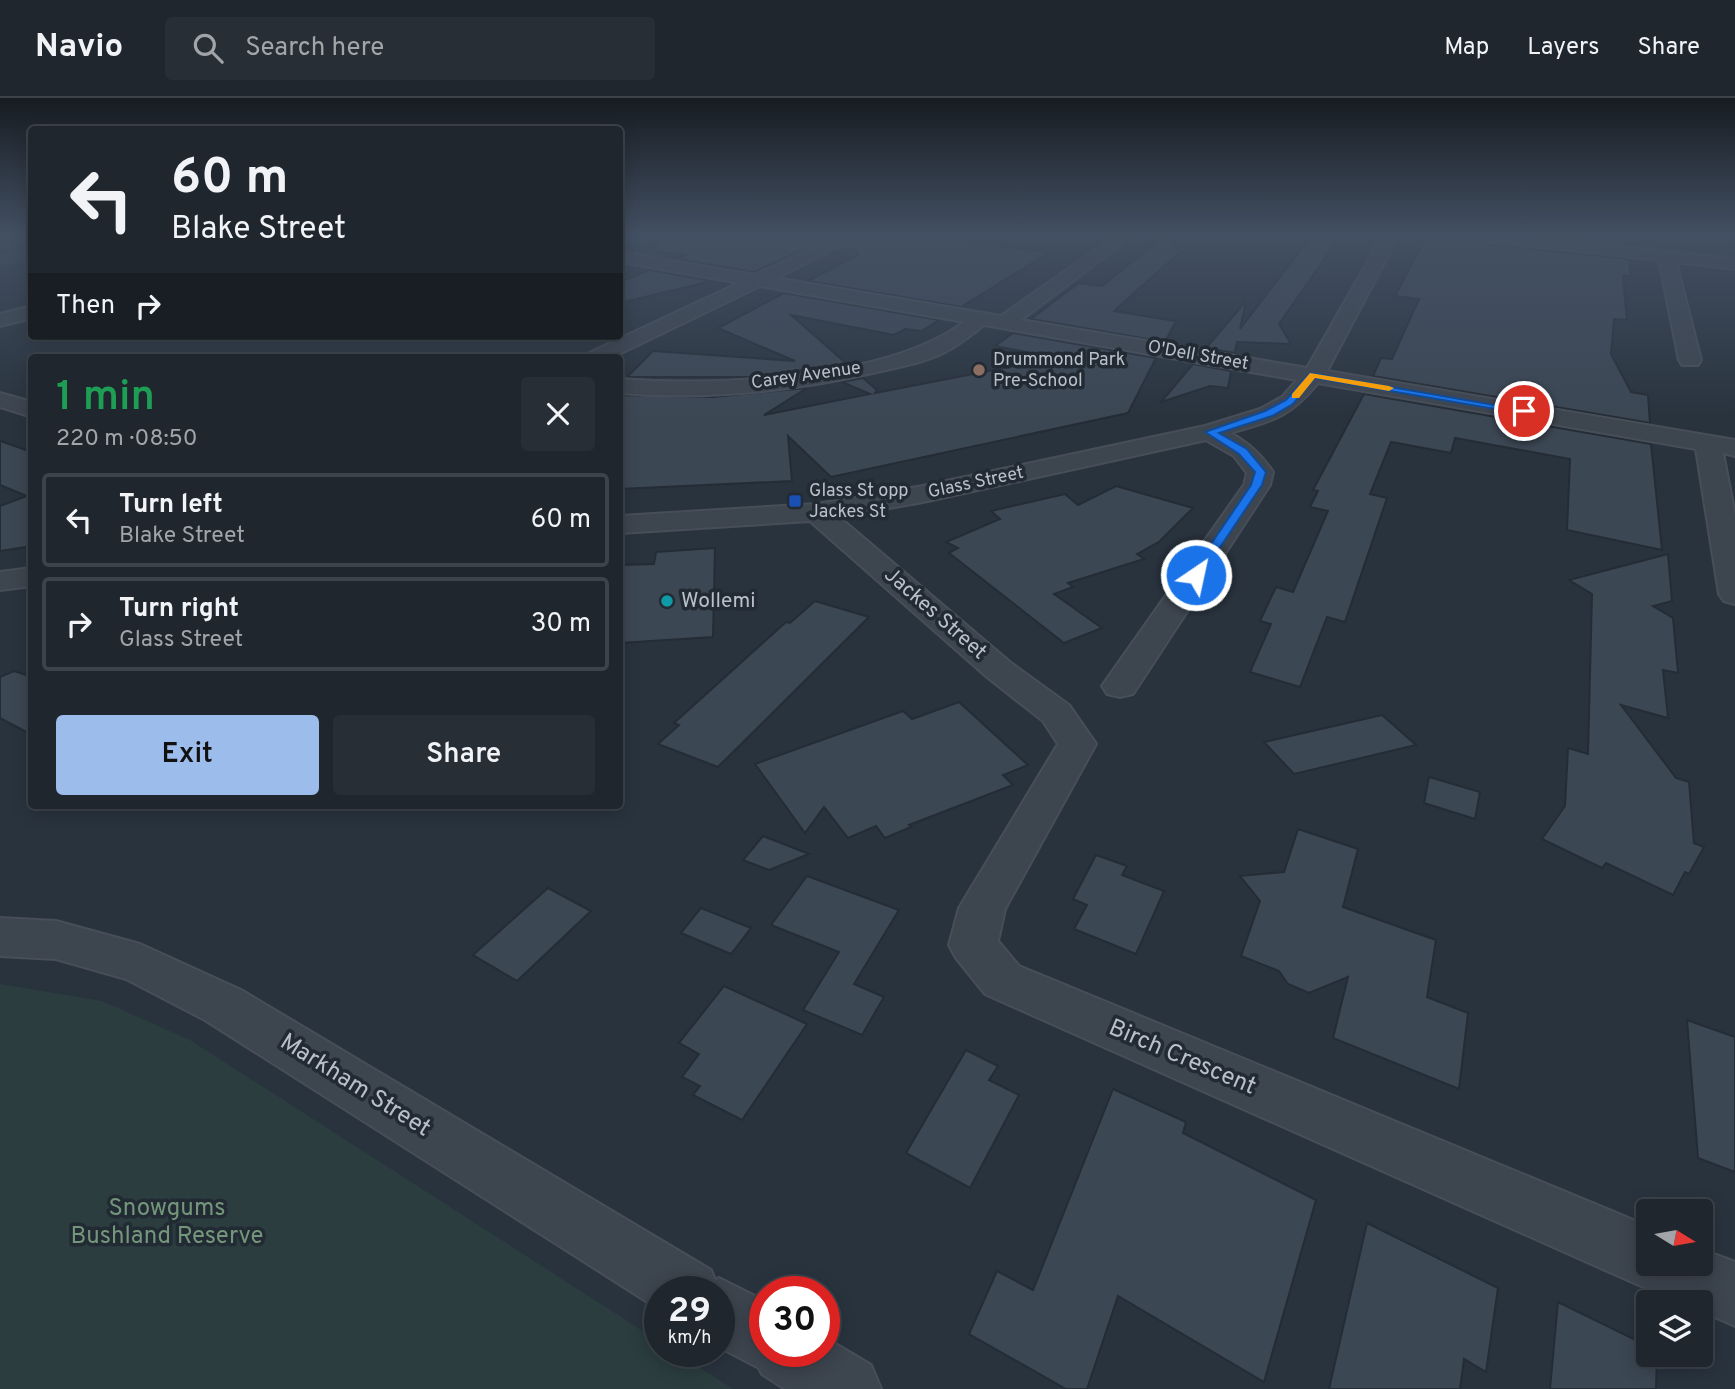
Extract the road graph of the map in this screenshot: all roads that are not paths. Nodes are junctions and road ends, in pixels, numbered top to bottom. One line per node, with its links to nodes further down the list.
1 (727, 295): 10 (street)
2 (843, 295): 7 (street, O'Dell Street)
3 (1042, 295): 9 (street)
4 (1357, 295): 12 (street, Glass Street)
5 (1675, 295): 11 (street)
6 (28, 313): 8 (street)
7 (980, 318): 9 (street, O'Dell Street); 13 (street, Carey Avenue)
8 (0, 320)
9 (1004, 323): 12 (street, O'Dell Street)
10 (602, 354)
11 (1690, 360)
12 (1313, 375): 16 (street, Glass Street); 17 (street, O'Dell Street)
13 (623, 386)
14 (0, 400): 15 (street)
15 (28, 409)
16 (1210, 432): 18 (street, Glass Street); 23 (street)
17 (1722, 445): 22 (street)
18 (817, 512): 19 (street, Glass Street); 24 (street, Jackes Street)
19 (623, 524)
20 (28, 578): 21 (street)
21 (0, 581)
22 (1735, 594)
23 (1120, 686)
24 (1056, 713): 26 (street, Birch Crescent)
25 (0, 937): 27 (street, Markham Street)
26 (1636, 1252)
27 (663, 1276)
28 (1692, 1276): 29 (street)
29 (1735, 1294)
30 (811, 1367): 31 (street)
31 (847, 1389)

